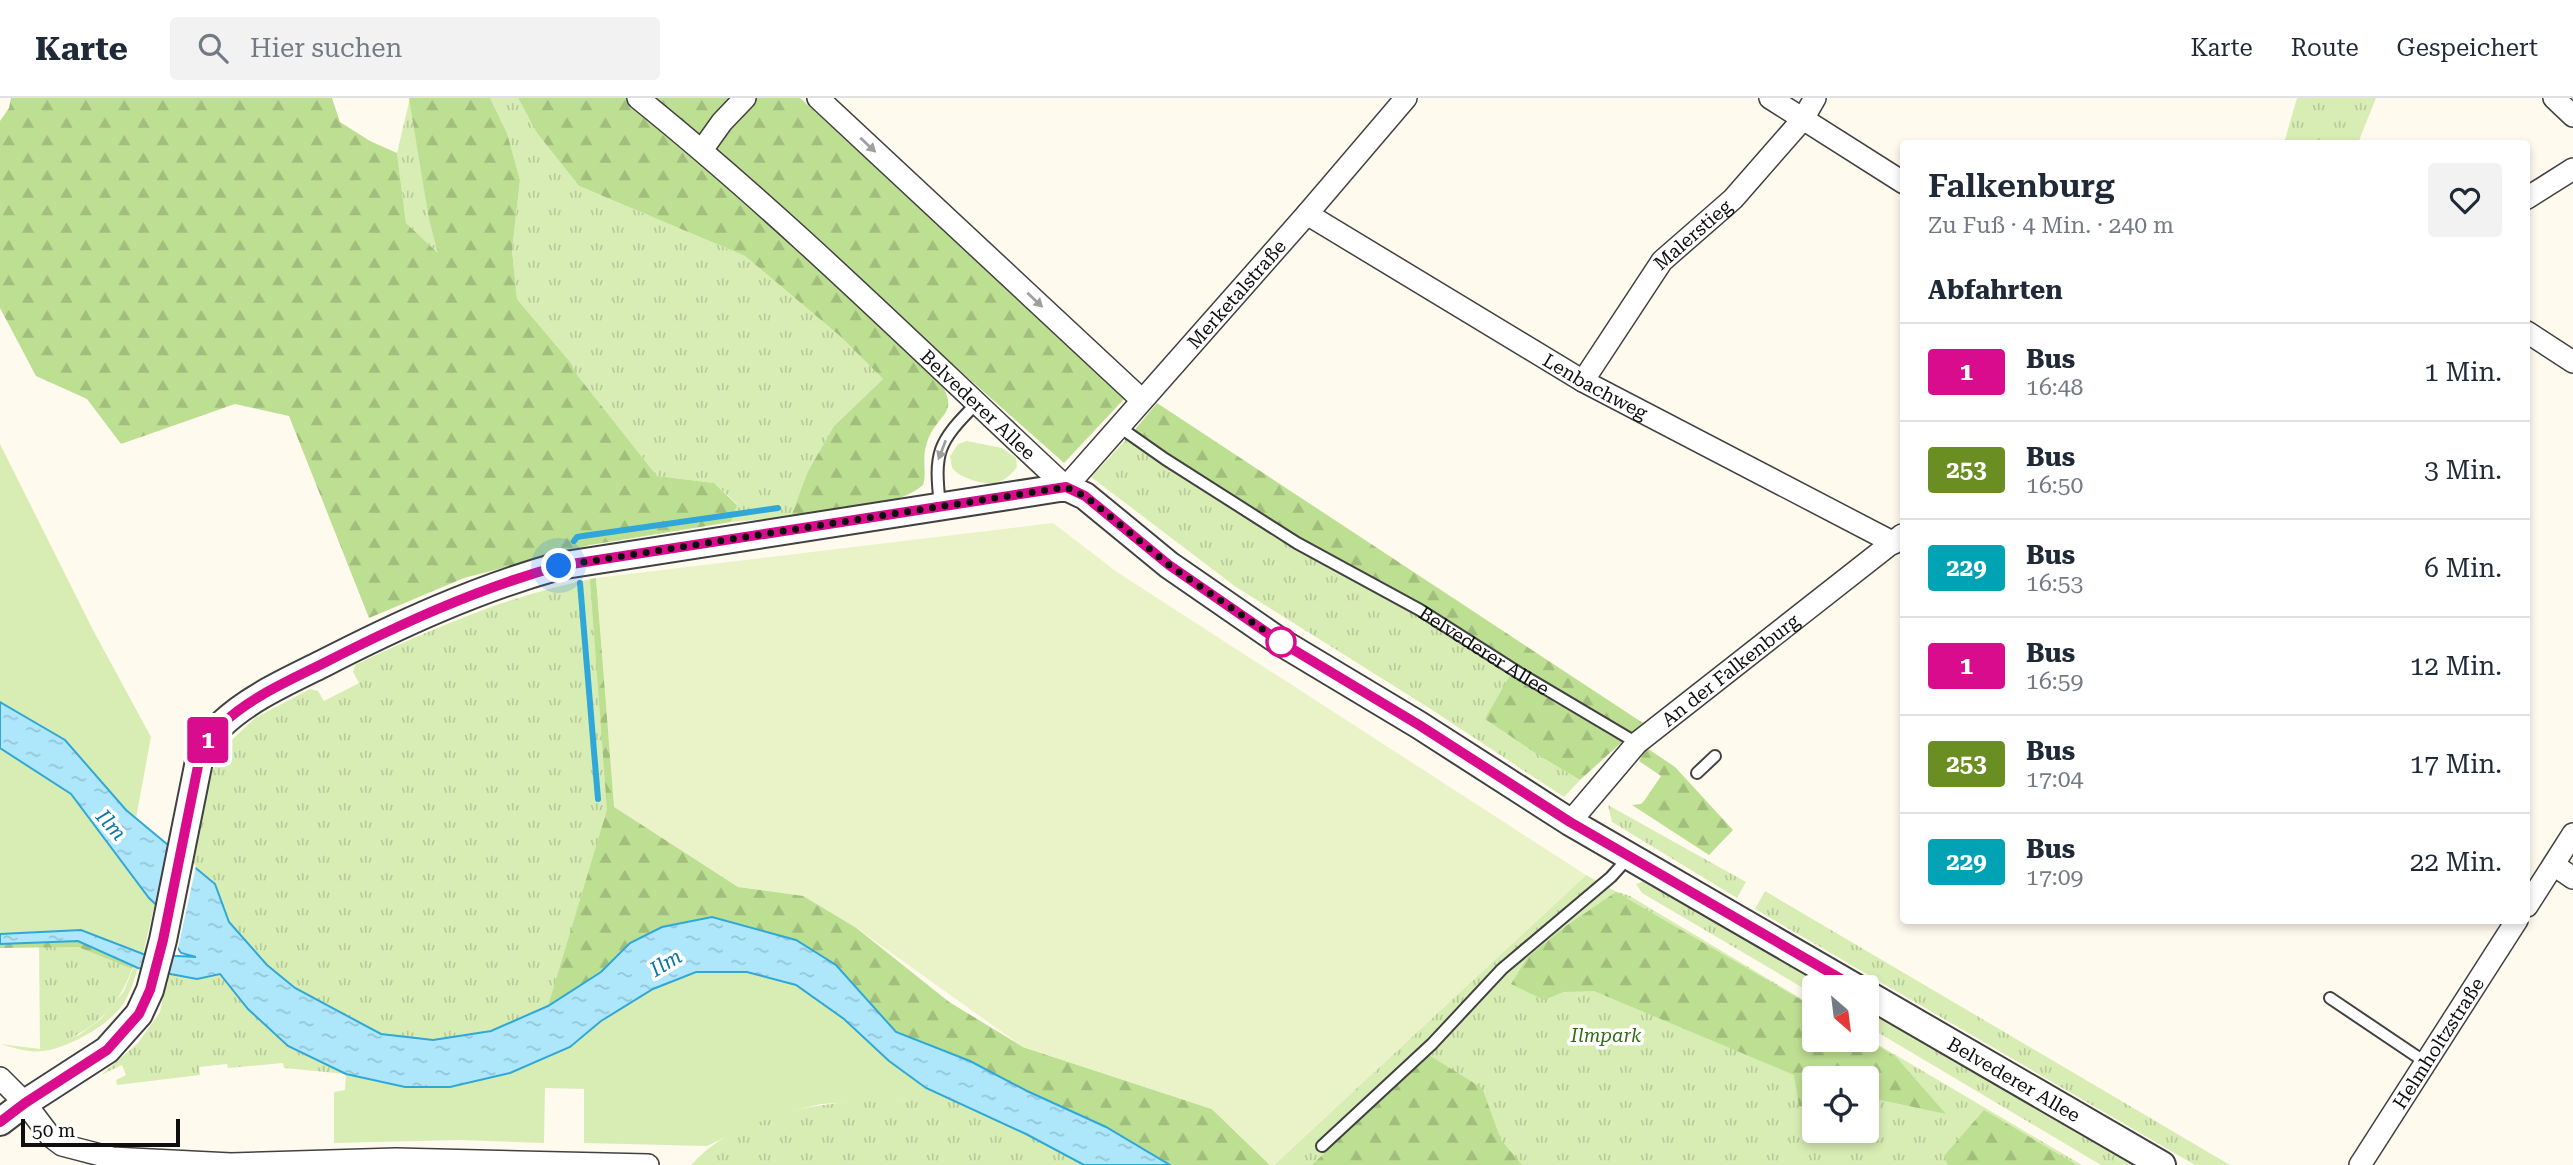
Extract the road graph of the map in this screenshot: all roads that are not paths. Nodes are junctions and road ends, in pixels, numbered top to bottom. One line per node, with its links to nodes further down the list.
1 (638, 98): 10 (street, Belvederer Allee)
2 (745, 98): 10 (street)
3 (818, 98): 18 (street, one-way to 18)
4 (1406, 98): 14 (street, Merketalstraße)
5 (1770, 98): 9 (street)
6 (1815, 98): 9 (street, Malerstieg)
7 (2554, 98): 8 (street)
8 (2573, 116)
9 (1803, 119): 12 (street); 17 (street, Malerstieg)
10 (702, 150): 19 (street, Belvederer Allee)
11 (2573, 169): 13 (street)
12 (1900, 180)
13 (2530, 196)
14 (1307, 214): 17 (street, Lenbachweg); 18 (street, Merketalstraße)
15 (2530, 334): 16 (street)
16 (2573, 362)
17 (1583, 381): 23 (street, Lenbachweg)
18 (1142, 400): 20 (street, Merketalstraße)
19 (976, 404): 21 (street, Belvederer Allee); 22 (lane, one-way to 22)
20 (1118, 426): 21 (street, Merketalstraße); 24 (lane, Belvederer Allee)
21 (1066, 487): 22 (street); 27 (street, Belvederer Allee)
22 (940, 506): 39 (street)
23 (1899, 538): 24 (street, An der Falkenburg)
24 (1637, 743): 27 (street, An der Falkenburg)
25 (1715, 757): 26 (lane)
26 (1697, 773)
27 (1570, 822): 29 (street, Belvederer Allee)
28 (2573, 834): 30 (street)
29 (1629, 857): 34 (street, Belvederer Allee); 41 (lane)
30 (2554, 865): 31 (street); 32 (street)
31 (2573, 878)
32 (2530, 901)
33 (2514, 924): 37 (street, Helmholtzstraße)
34 (1834, 975)
35 (2330, 998): 37 (lane)
36 (1880, 1002): 45 (street, Belvederer Allee)
37 (2425, 1062): 46 (street, Helmholtzstraße)
38 (0, 1078): 39 (street)
39 (25, 1103): 40 (street); 43 (street)
40 (0, 1122)
41 (1322, 1146)
42 (315, 1163): 43 (street); 44 (street)
43 (232, 1164)
44 (648, 1165)
45 (2162, 1165)
46 (2360, 1165)

